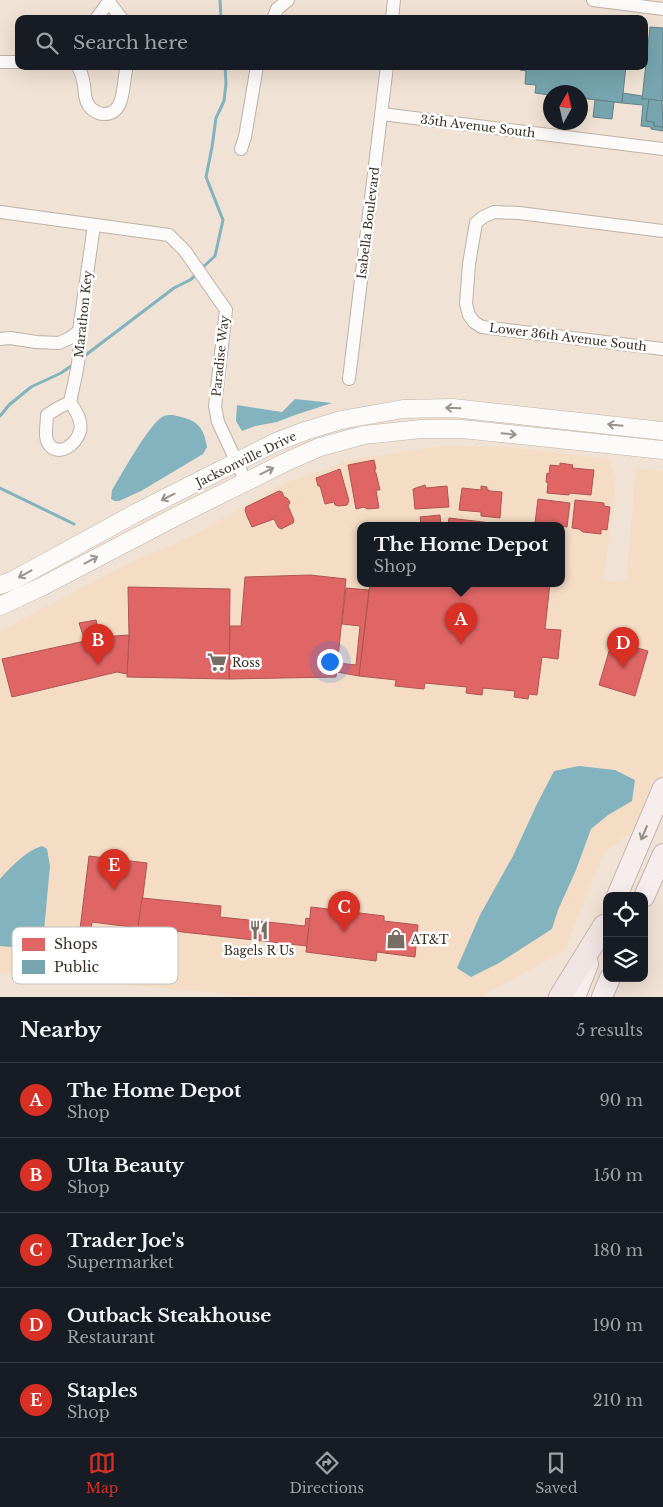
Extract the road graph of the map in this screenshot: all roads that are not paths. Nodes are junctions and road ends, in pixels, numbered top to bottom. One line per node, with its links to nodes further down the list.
1 (288, 0): 8 (street)
2 (394, 0): 9 (street)
3 (593, 0): 5 (street)
4 (110, 1): 6 (street); 7 (street)
5 (663, 9)
6 (99, 15)
7 (119, 15)
8 (275, 15)
9 (392, 15)
10 (0, 62): 11 (street)
11 (15, 62)
12 (80, 70): 13 (street)
13 (126, 70)
14 (257, 70): 17 (street)
15 (387, 70): 16 (street, Isabella Boulevard)
16 (382, 114): 18 (street, 35th Avenue South); 25 (street, Isabella Boulevard)
17 (241, 149)
18 (663, 149)
19 (0, 212): 20 (street, Paradise Way)
20 (94, 225): 22 (street, Marathon Key); 29 (street, Paradise Way)
21 (663, 231): 24 (street, Lower 36th Avenue South)
22 (79, 335): 23 (street); 26 (street, Marathon Key)
23 (0, 338)
24 (663, 349)
25 (349, 379)
26 (70, 402)
27 (663, 431): 29 (street, Jacksonville Drive, one-way to 29)
28 (663, 450): 30 (street, Jacksonville Drive, one-way to 28)
29 (238, 462): 30 (street, Paradise Way); 31 (street, Jacksonville Drive, one-way to 31)
30 (246, 482): 32 (street, Jacksonville Drive, one-way to 30)
31 (0, 586)
32 (0, 606)
33 (663, 788): 35 (main road, one-way to 35)
34 (663, 854): 36 (main road)
35 (619, 892)
36 (646, 892)
37 (603, 926): 40 (highway)
38 (603, 928): 41 (main road)
39 (608, 982): 42 (main road)
40 (560, 997)
41 (575, 997)
42 (602, 997)

